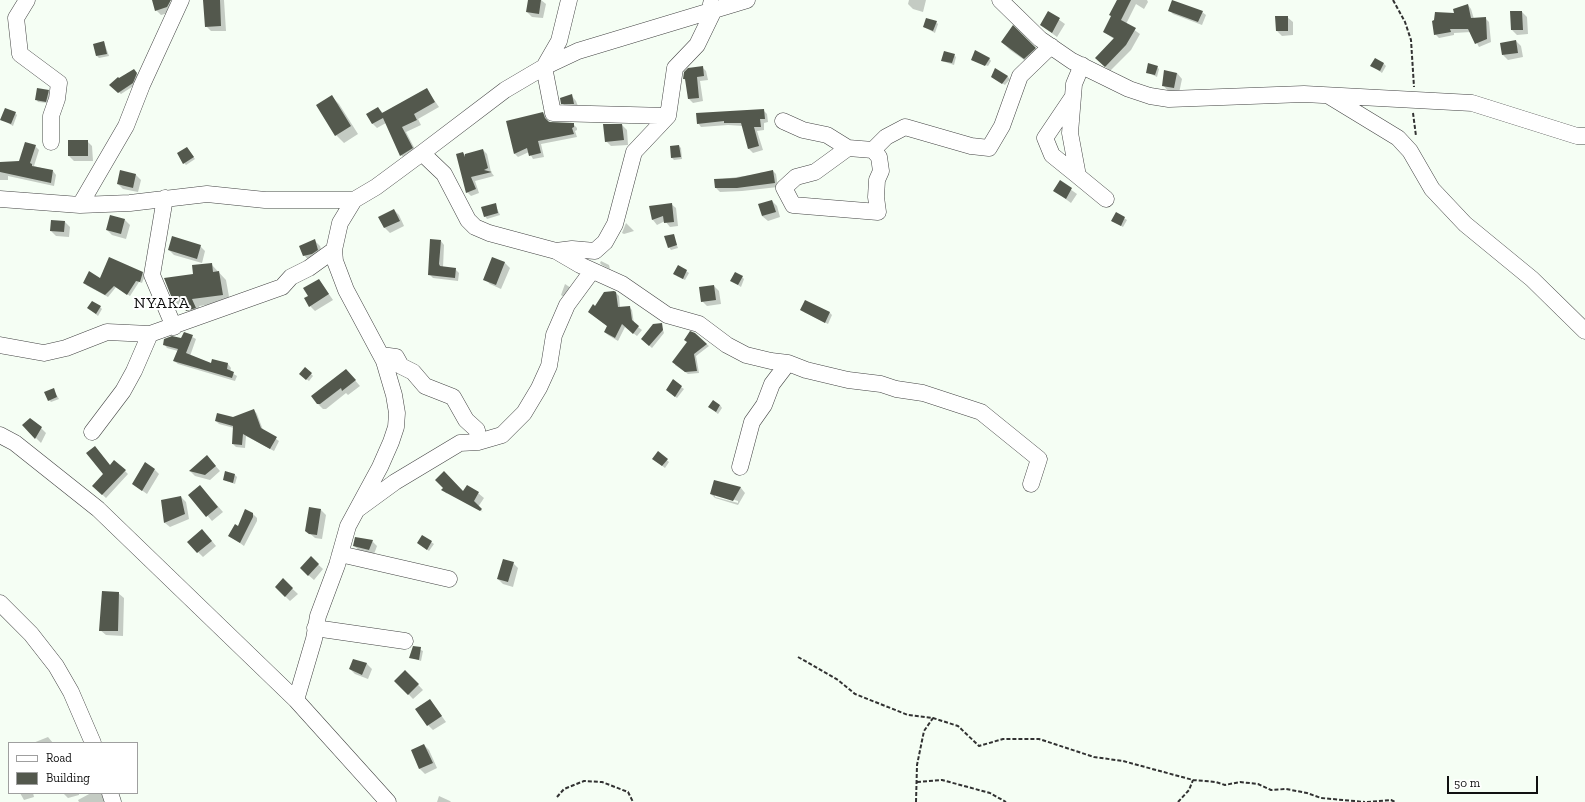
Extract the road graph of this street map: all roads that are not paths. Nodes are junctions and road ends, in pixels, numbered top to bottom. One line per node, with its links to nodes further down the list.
1 (27, 0): 15 (street)
2 (181, 0): 24 (street)
3 (568, 0): 9 (street)
4 (747, 0): 6 (street)
5 (1000, 0): 7 (street)
6 (712, 5): 9 (street); 12 (street)
7 (1051, 46): 8 (street); 17 (street)
8 (1082, 65): 10 (street); 11 (street)
9 (544, 67): 12 (street); 18 (street)
10 (1328, 95): 14 (street); 29 (street)
11 (1073, 97): 19 (street); 19 (street)
12 (668, 116): 26 (street)
13 (783, 121): 16 (street)
14 (1585, 136)
15 (51, 142)
16 (848, 148): 17 (street); 17 (street)
17 (873, 150)
18 (422, 153): 23 (street); 26 (street)
19 (1078, 176): 22 (street)
20 (165, 198): 23 (street); 24 (street); 28 (street)
21 (0, 199): 24 (street)
22 (1106, 199)
23 (354, 200): 25 (street)
24 (80, 205)
25 (334, 250): 28 (street); 32 (street)
26 (556, 251): 27 (street)
27 (592, 271): 33 (street); 36 (street)
28 (174, 327): 30 (street)
29 (1585, 331)
30 (150, 334): 31 (street); 34 (street)
31 (0, 345)
32 (380, 355): 36 (street); 39 (street)
33 (788, 363): 37 (street); 38 (street)
34 (92, 432)
35 (0, 434): 45 (street)
36 (478, 442): 39 (street)
37 (740, 467)
38 (1031, 484)
39 (355, 512): 40 (street)
40 (340, 554): 41 (street); 43 (street)
41 (449, 578)
42 (0, 603): 46 (street)
43 (316, 628): 44 (street); 45 (street)
44 (404, 641)
45 (296, 700): 47 (street)
46 (93, 742)
47 (388, 802)

